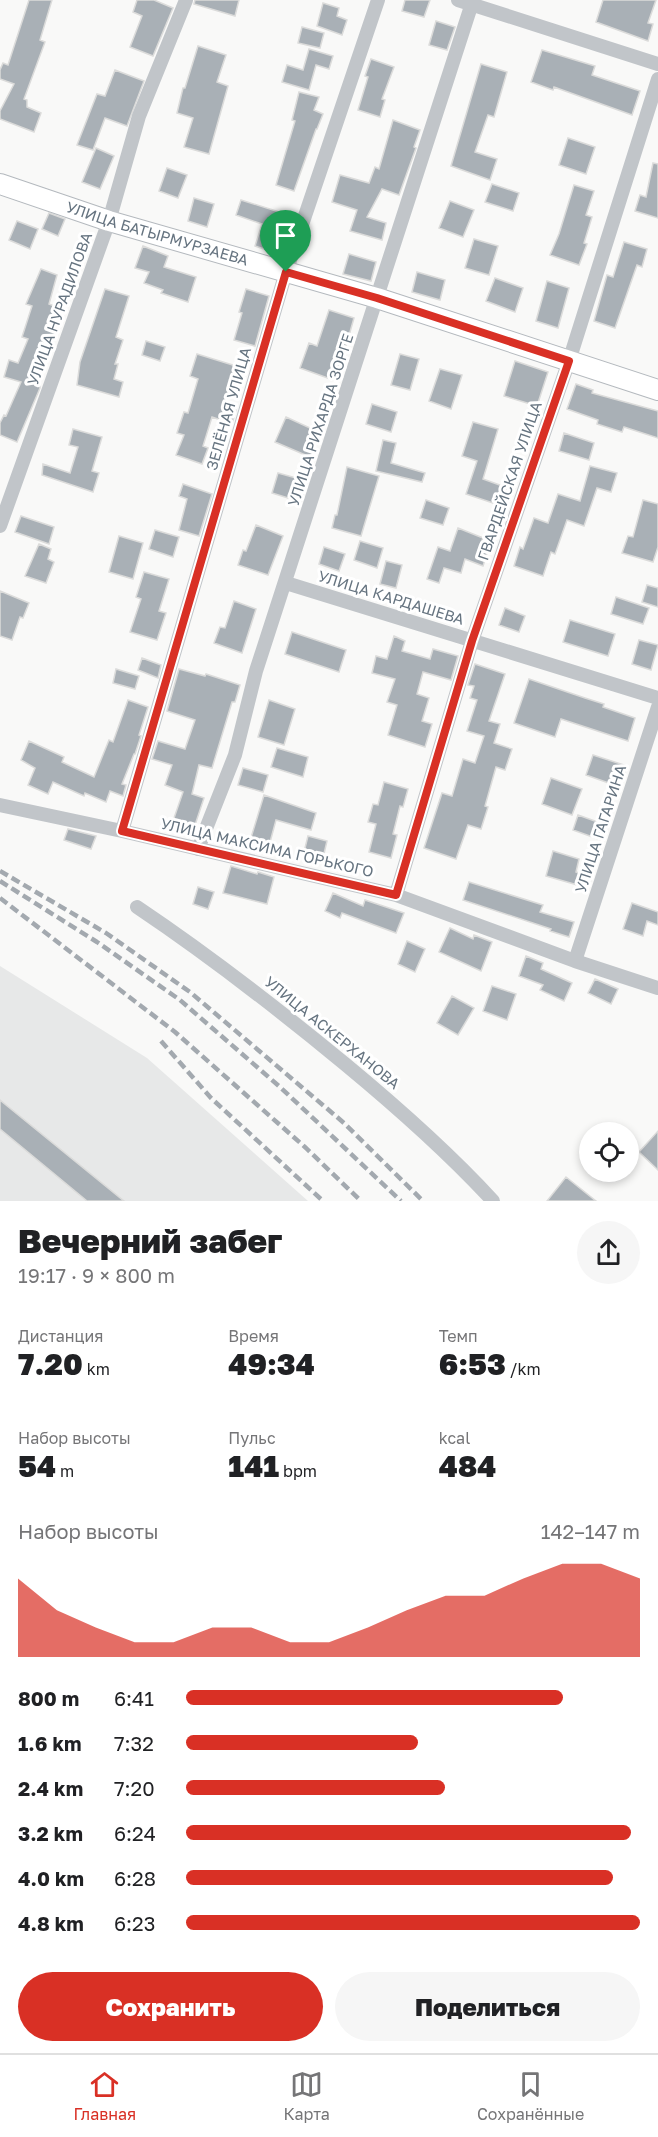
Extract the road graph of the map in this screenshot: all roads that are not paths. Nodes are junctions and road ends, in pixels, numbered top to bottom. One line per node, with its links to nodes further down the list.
1 (186, 0): 7 (street, УЛИЦА НУРАДИЛОВА)
2 (378, 0): 8 (street, ЗЕЛЁНАЯ УЛИЦА)
3 (467, 2): 4 (street); 9 (street, УЛИЦА РИХАРДА ЗОРГЕ)
4 (658, 64)
5 (658, 79): 10 (street, ГВАРДЕЙСКАЯ УЛИЦА)
6 (0, 184): 7 (street, УЛИЦА БАТЫРМУРЗАЕВА)
7 (109, 221): 8 (street, УЛИЦА БАТЫРМУРЗАЕВА); 12 (street, УЛИЦА НУРАДИЛОВА)
8 (286, 272): 9 (street, УЛИЦА БАТЫРМУРЗАЕВА); 18 (street, ЗЕЛЁНАЯ УЛИЦА)
9 (377, 298): 10 (street, УЛИЦА БАТЫРМУРЗАЕВА); 13 (street, УЛИЦА РИХАРДА ЗОРГЕ)
10 (569, 361): 11 (street, УЛИЦА БАТЫРМУРЗАЕВА); 14 (street, ГВАРДЕЙСКАЯ УЛИЦА)
11 (658, 390)
12 (0, 526)
13 (286, 583): 14 (street, УЛИЦА КАРДАШЕВА); 19 (street, УЛИЦА РИХАРДА ЗОРГЕ)
14 (472, 641): 15 (street, УЛИЦА КАРДАШЕВА); 20 (street, ГВАРДЕЙСКАЯ УЛИЦА)
15 (658, 698)
16 (658, 707): 22 (street, УЛИЦА ГАГАРИНА)
17 (0, 805): 18 (street, УЛИЦА МАКСИМА ГОРЬКОГО)
18 (122, 831): 19 (street, УЛИЦА МАКСИМА ГОРЬКОГО)
19 (198, 849): 20 (street, УЛИЦА МАКСИМА ГОРЬКОГО)
20 (396, 895): 22 (street, УЛИЦА МАКСИМА ГОРЬКОГО)
21 (137, 907): 24 (street, УЛИЦА АСКЕРХАНОВА)
22 (575, 961): 23 (street, УЛИЦА МАКСИМА ГОРЬКОГО)
23 (658, 988)
24 (493, 1201)

